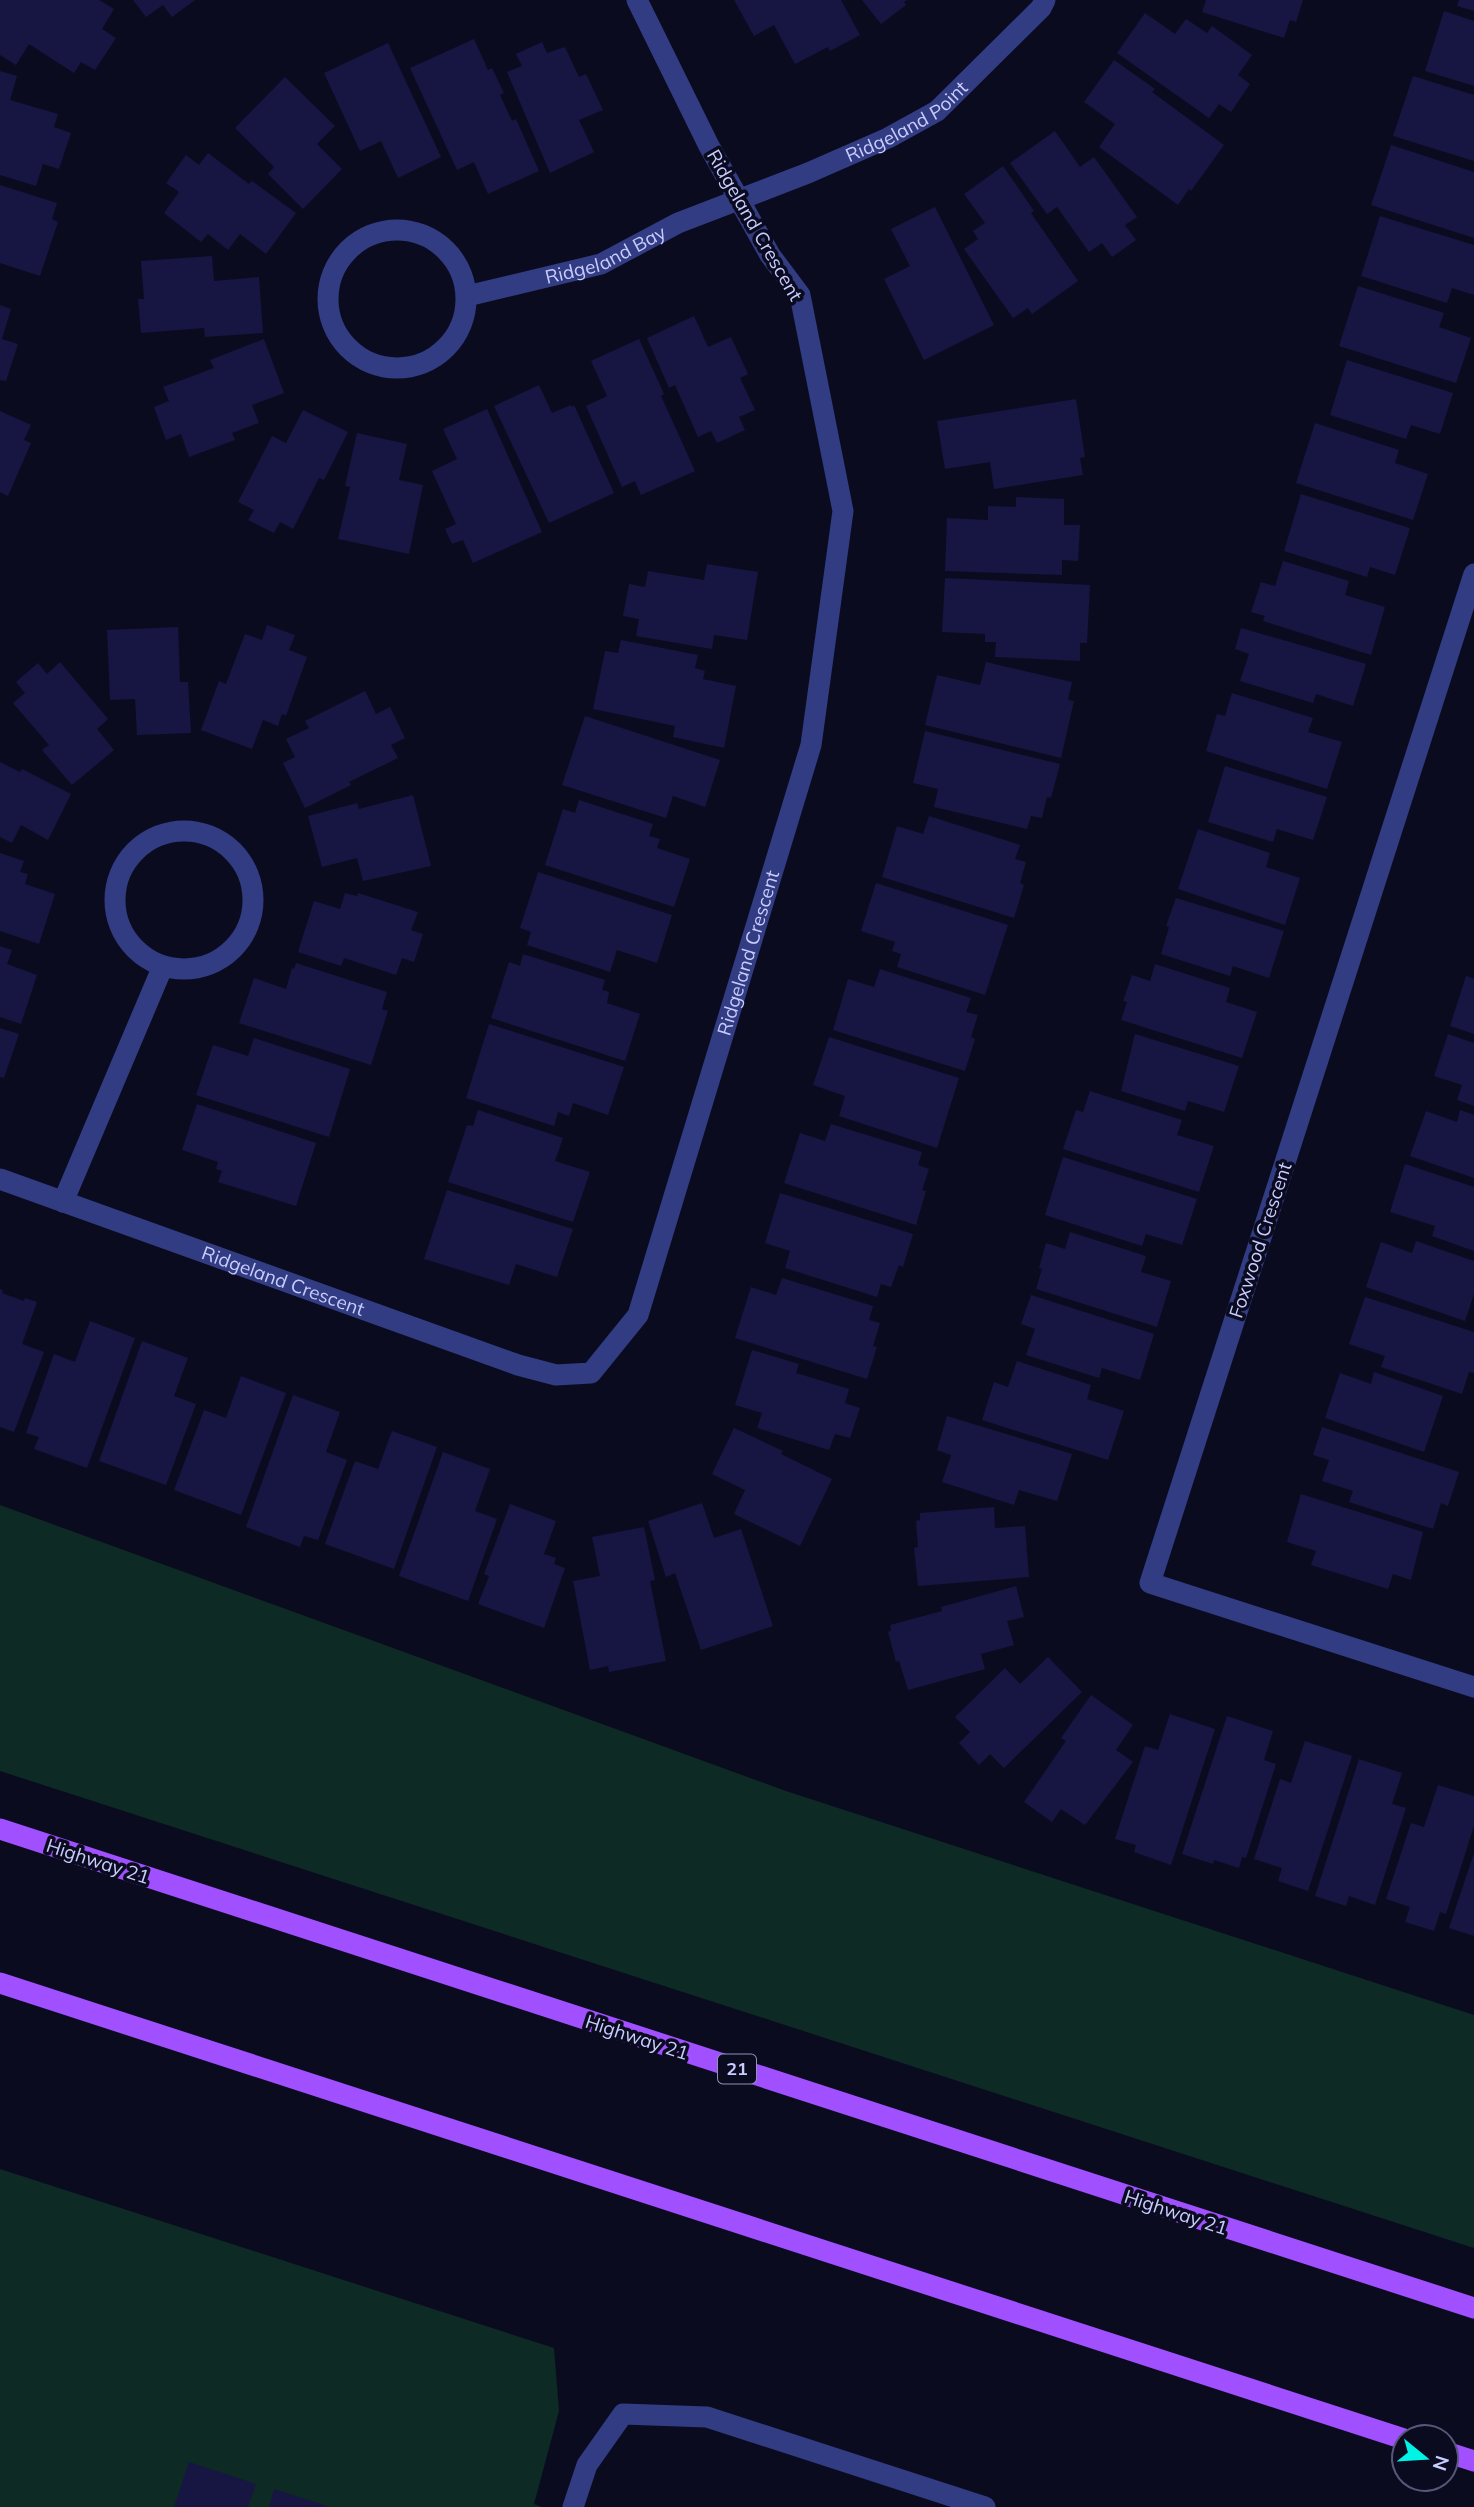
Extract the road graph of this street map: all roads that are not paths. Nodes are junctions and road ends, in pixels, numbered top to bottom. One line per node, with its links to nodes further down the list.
1 (637, 0): 3 (street, Ridgeland Crescent)
2 (1045, 0): 3 (street, Ridgeland Point)
3 (738, 198): 4 (street, Ridgeland Bay); 8 (street, Ridgeland Crescent)
4 (467, 296): 4 (street)
5 (1474, 574): 9 (street, Foxwood Crescent)
6 (163, 966): 6 (street); 8 (street)
7 (0, 1179): 8 (street, Ridgeland Crescent)
8 (63, 1202)
9 (1474, 1687)
10 (0, 1829): 12 (main road, Highway 21 / 21)
11 (0, 1983): 13 (main road)
12 (1474, 2308)
13 (1390, 2434)
14 (573, 2507): 15 (street)
15 (985, 2507)

